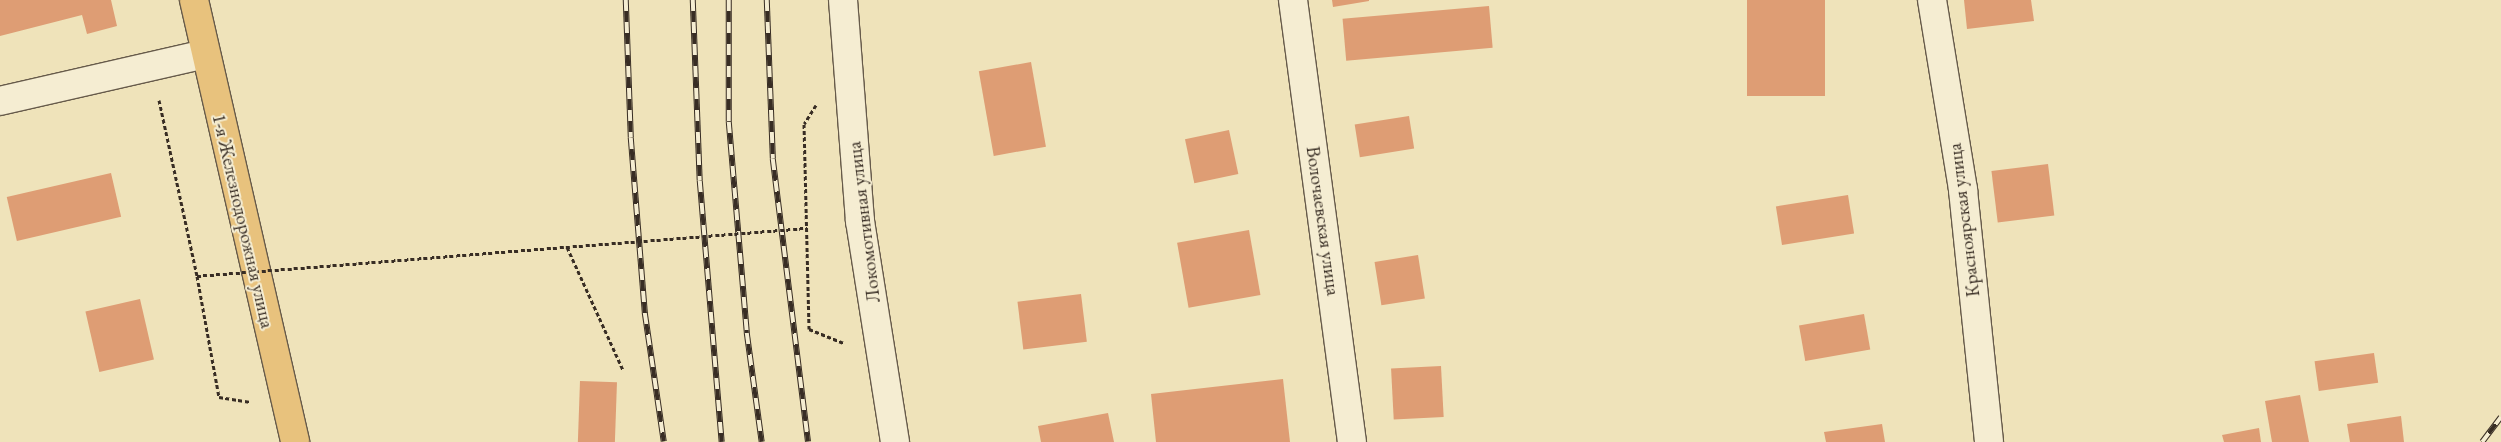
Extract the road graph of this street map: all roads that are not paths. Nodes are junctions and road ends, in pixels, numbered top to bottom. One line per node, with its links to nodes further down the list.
1 (194, 0): 5 (main road, 1-я Железнодорожная улица)
2 (843, 0): 8 (street, Локомотивная улица)
3 (1293, 0): 9 (street, Волочаевская улица)
4 (1932, 0): 10 (street, Красноярская улица)
5 (205, 54): 6 (street); 7 (main road, 1-я Железнодорожная улица)
6 (0, 101)
7 (295, 442)
8 (895, 442)
9 (1352, 442)
10 (1989, 442)

